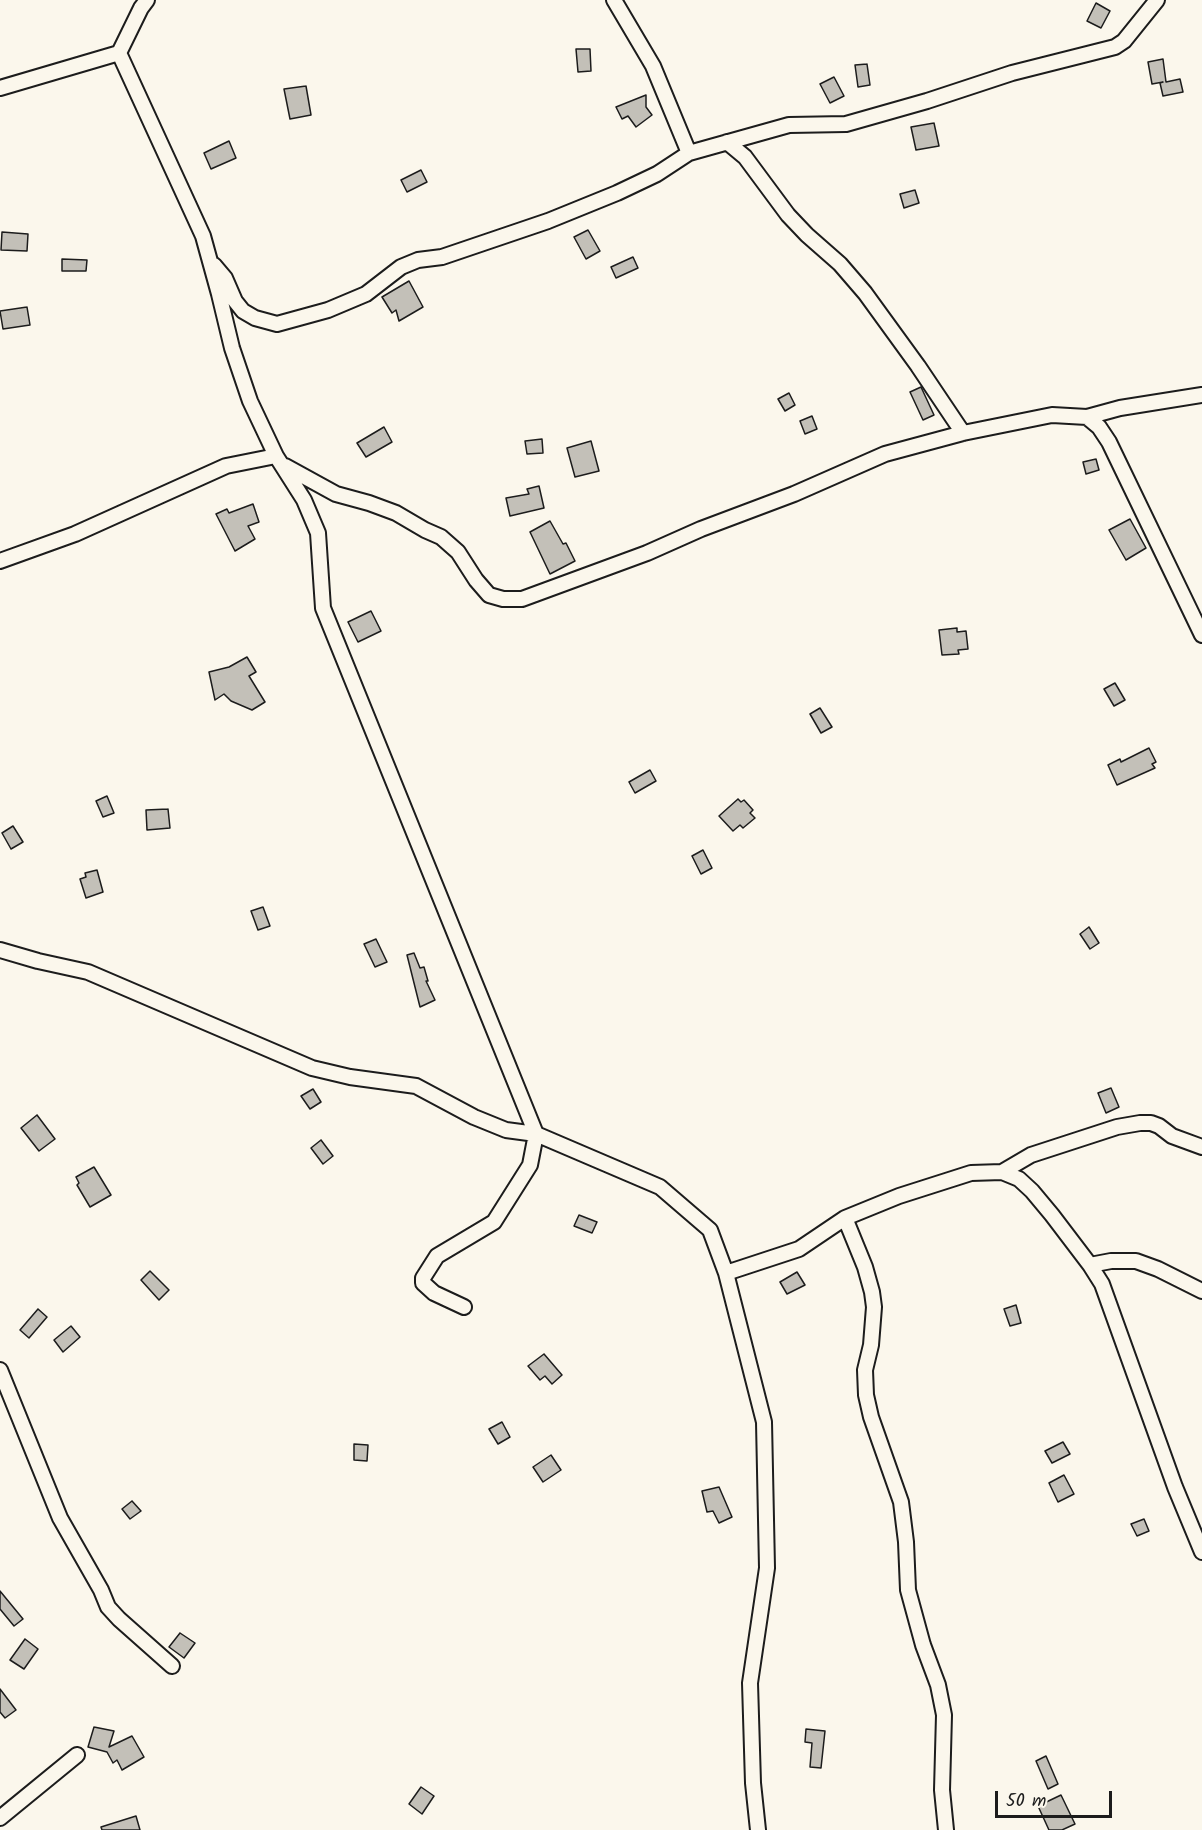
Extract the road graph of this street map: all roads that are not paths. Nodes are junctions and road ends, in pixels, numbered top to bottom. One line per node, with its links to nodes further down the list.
1 (147, 0): 4 (street)
2 (614, 0): 7 (street)
3 (1157, 0): 6 (street)
4 (119, 53): 5 (street); 8 (street)
5 (0, 88)
6 (727, 142): 7 (street); 11 (street)
7 (689, 153): 8 (street)
8 (210, 261): 12 (street)
9 (1202, 395): 10 (street)
10 (1087, 417): 11 (street); 14 (street)
11 (963, 433): 12 (street)
12 (279, 460): 13 (street); 16 (street)
13 (0, 561)
14 (1202, 636)
15 (0, 950): 16 (street)
16 (536, 1134): 21 (street); 23 (street)
17 (1202, 1147): 18 (street)
18 (1002, 1172): 19 (street); 20 (street)
19 (845, 1218): 21 (street); 30 (street)
20 (1090, 1265): 22 (street); 25 (street)
21 (726, 1273): 29 (street)
22 (1202, 1291)
23 (464, 1307)
24 (0, 1370): 26 (street)
25 (1202, 1552)
26 (172, 1666)
27 (77, 1755): 28 (street)
28 (0, 1818)
29 (759, 1830)
30 (946, 1830)

